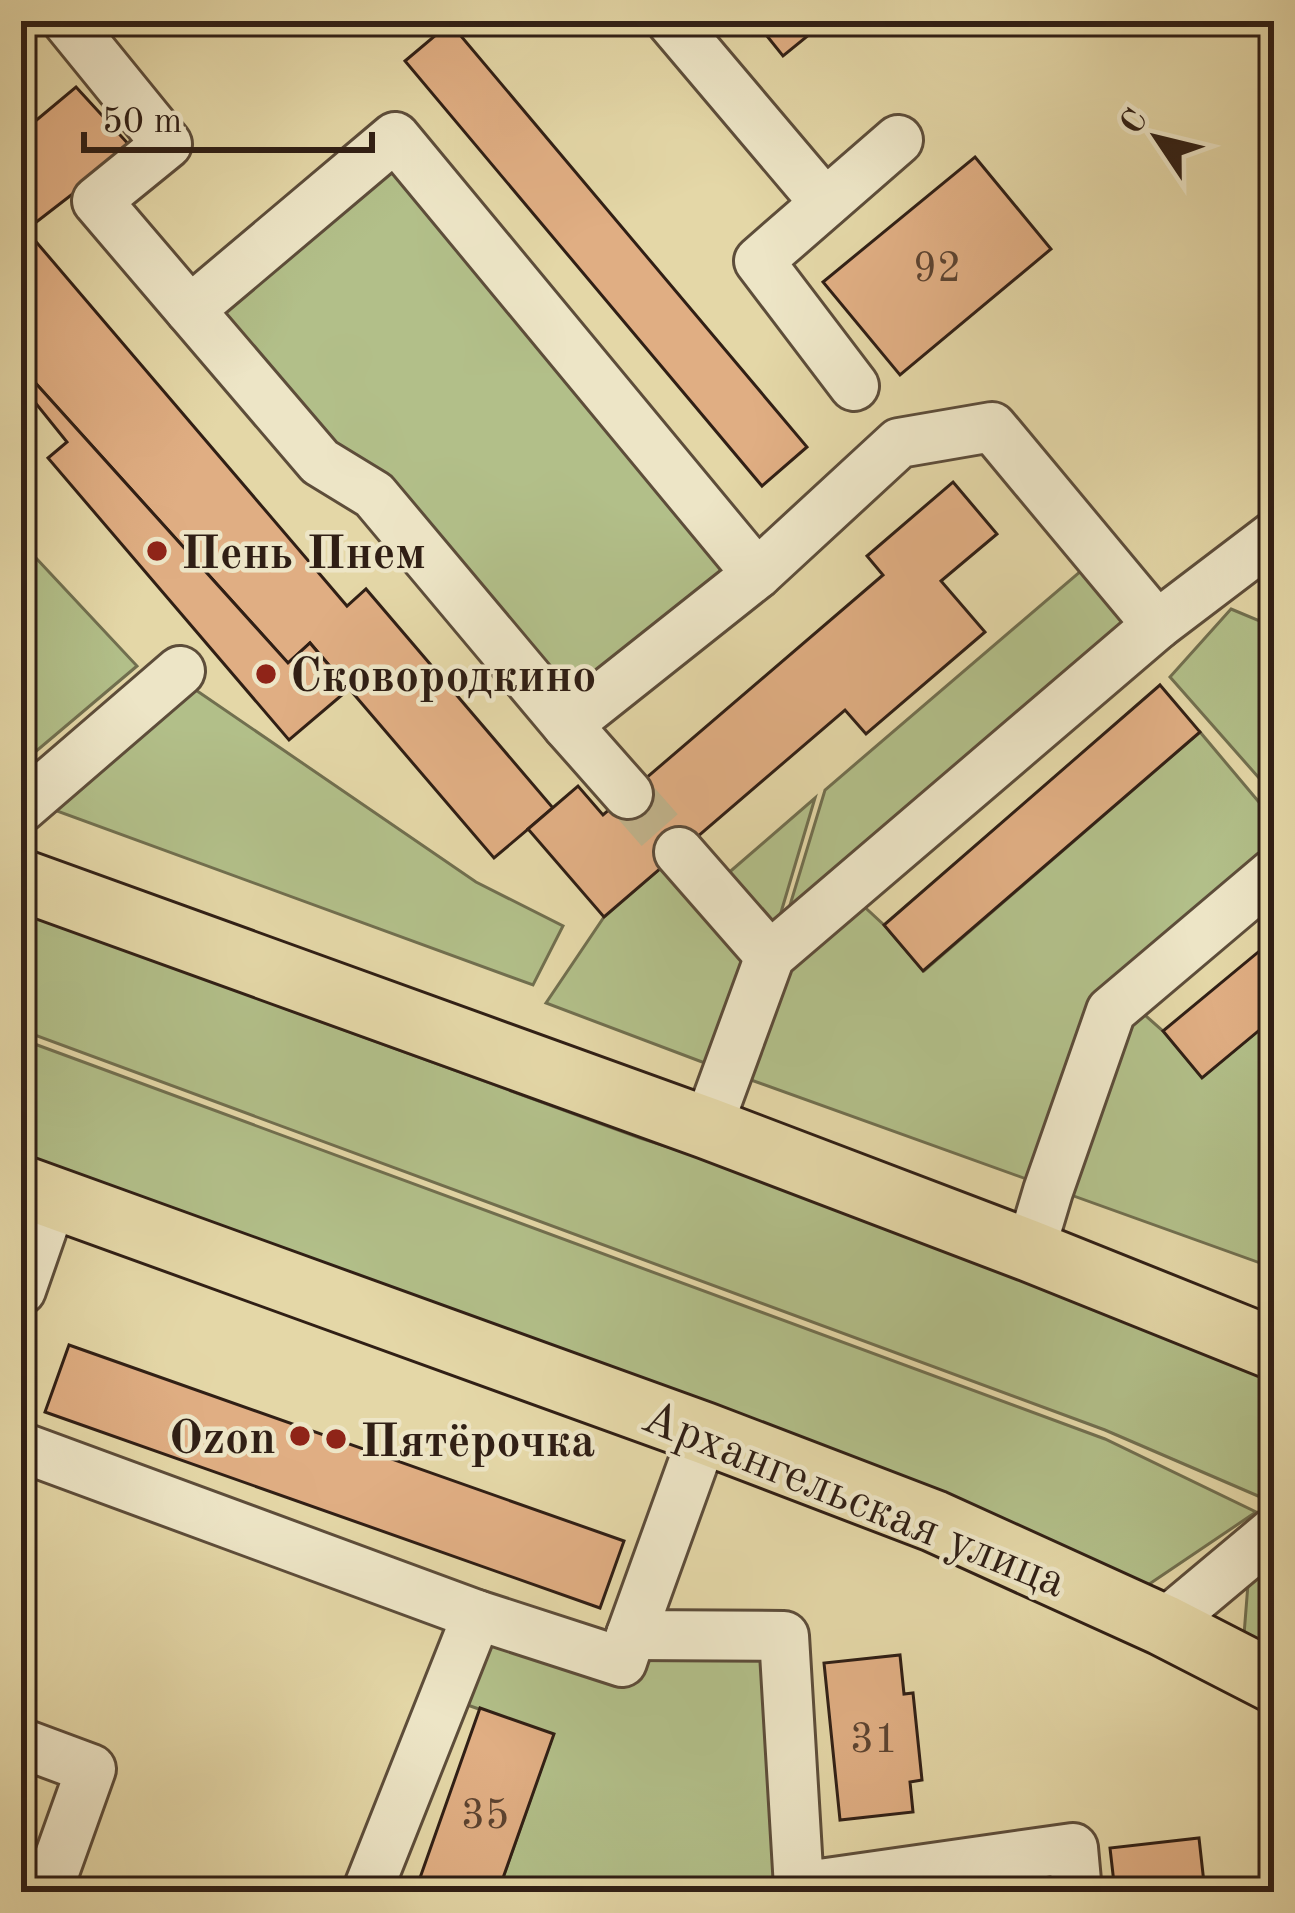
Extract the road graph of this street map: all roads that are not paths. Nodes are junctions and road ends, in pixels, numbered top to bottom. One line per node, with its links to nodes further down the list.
1 (68, 21): 5 (street)
2 (671, 21): 4 (street)
3 (898, 140): 4 (street)
4 (825, 203): 6 (street)
5 (190, 310): 8 (street); 11 (street)
6 (854, 386)
7 (1274, 536): 9 (street)
8 (758, 574): 9 (street); 11 (street)
9 (1157, 625): 17 (street)
10 (180, 670): 13 (street)
11 (567, 725): 12 (street)
12 (628, 794)
13 (21, 808)
14 (679, 852): 17 (street)
15 (1274, 873): 20 (street)
16 (21, 880): 18 (main road)
17 (770, 956): 18 (street)
18 (707, 1129): 20 (main road)
19 (37, 1192): 21 (street); 23 (main road, Архангельская улица)
20 (1030, 1251): 22 (main road)
21 (21, 1290)
22 (1272, 1343)
23 (704, 1433): 27 (main road, Архангельская улица); 28 (street)
24 (21, 1447): 26 (street)
25 (1274, 1532): 27 (street)
26 (477, 1615): 28 (street); 33 (street)
27 (1163, 1625): 29 (main road, Архангельская улица)
28 (631, 1635): 31 (street)
29 (1274, 1682)
30 (21, 1743): 32 (street)
31 (798, 1889): 34 (street)
32 (47, 1892)
33 (367, 1892)
34 (1076, 1892)

